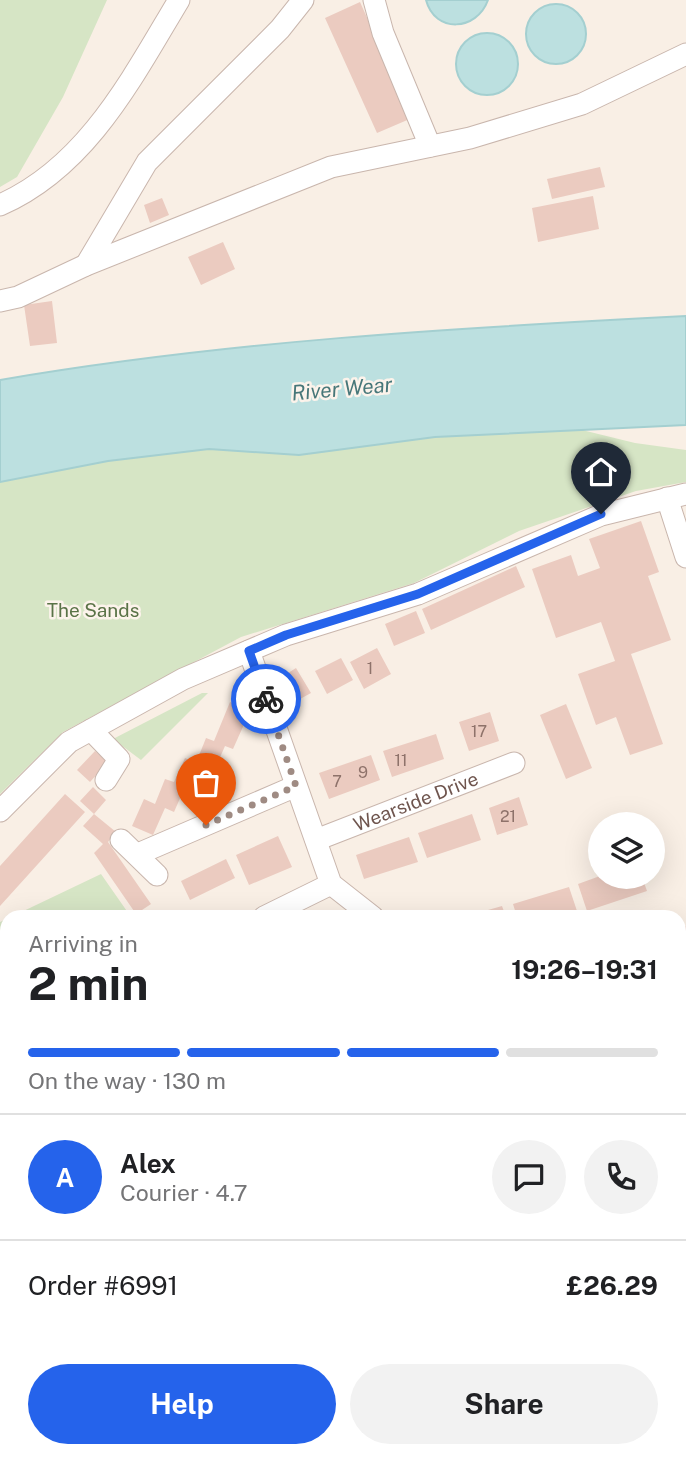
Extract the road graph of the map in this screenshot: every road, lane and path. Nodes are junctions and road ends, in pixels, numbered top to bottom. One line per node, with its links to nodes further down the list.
1 (179, 0): 6 (street)
2 (303, 0): 7 (street)
3 (374, 0): 5 (street)
4 (686, 54): 5 (street)
5 (430, 146): 7 (street)
6 (0, 205)
7 (86, 265): 8 (street)
8 (0, 301)
9 (677, 496): 10 (street); 11 (street)
10 (686, 557)
11 (249, 651): 12 (street); 15 (street)
12 (91, 730): 14 (street); 16 (street)
13 (514, 763): 18 (street, Wearside Drive)
14 (106, 780)
15 (296, 786): 18 (street); 19 (street)
16 (0, 811)
17 (121, 840): 19 (street)
18 (316, 840): 21 (street)
19 (138, 854): 20 (street)
20 (157, 875)
21 (331, 884): 22 (street); 23 (street)
22 (278, 910)
23 (364, 910)

